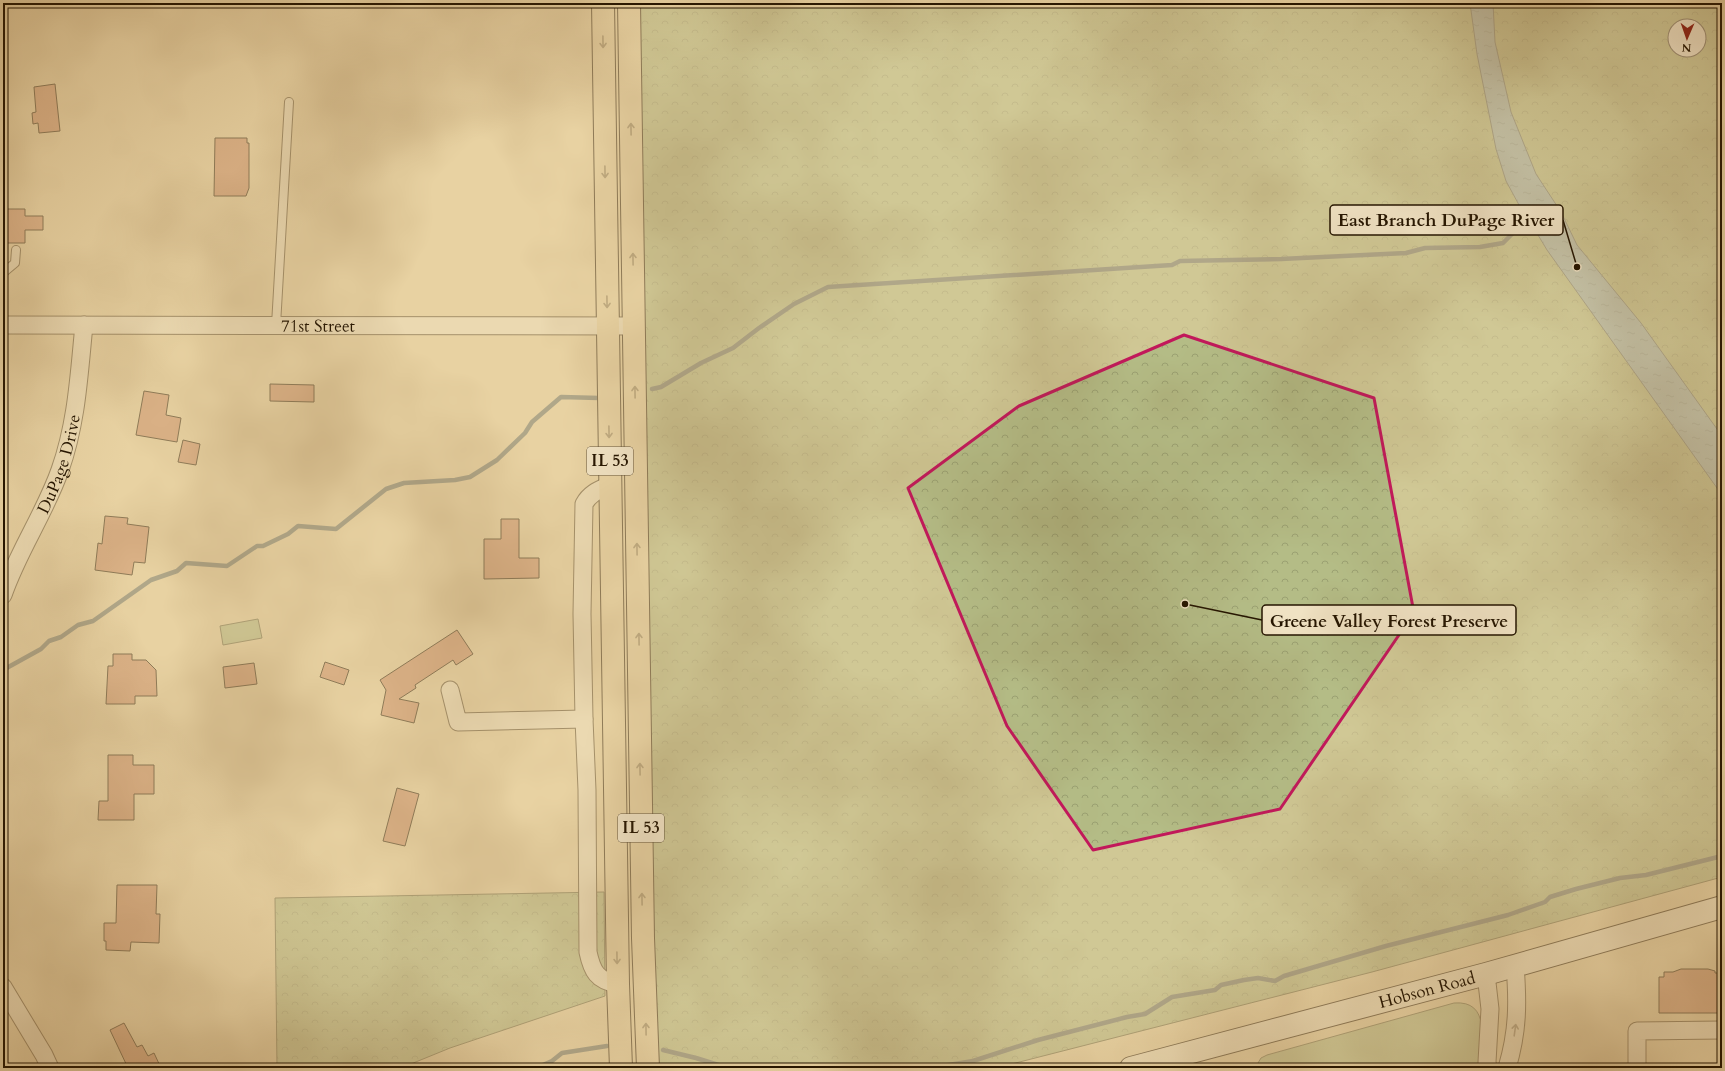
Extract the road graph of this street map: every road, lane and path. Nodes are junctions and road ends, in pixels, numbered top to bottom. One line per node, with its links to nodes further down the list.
1 (603, 3): 9 (main road, IL 53, one-way to 9)
2 (629, 3): 10 (main road, IL 53, one-way to 2)
3 (289, 102): 8 (lane)
4 (16, 250): 5 (lane)
5 (3, 273)
6 (3, 325): 7 (street, 71st Street)
7 (84, 325): 8 (street, 71st Street); 12 (street, DuPage Drive)
8 (276, 325): 9 (street, 71st Street)
9 (607, 325): 10 (street, 71st Street); 11 (main road, IL 53, one-way to 11)
10 (634, 326): 23 (main road, IL 53, one-way to 10)
11 (610, 485): 14 (street); 18 (main road, IL 53, one-way to 18)
12 (3, 595)
13 (450, 690): 14 (street)
14 (584, 719): 18 (street)
15 (1722, 908): 16 (main road, Hobson Road)
16 (1515, 965): 17 (main road, Hobson Road); 26 (street, one-way to 16)
17 (1486, 974): 24 (main road, Hobson Road); 25 (street)
18 (618, 984): 22 (main road, IL 53)
19 (3, 988): 21 (street)
20 (1722, 1030): 27 (street)
21 (50, 1068)
22 (621, 1068)
23 (648, 1068)
24 (1131, 1068)
25 (1488, 1068)
26 (1507, 1068)
27 (1637, 1068)

